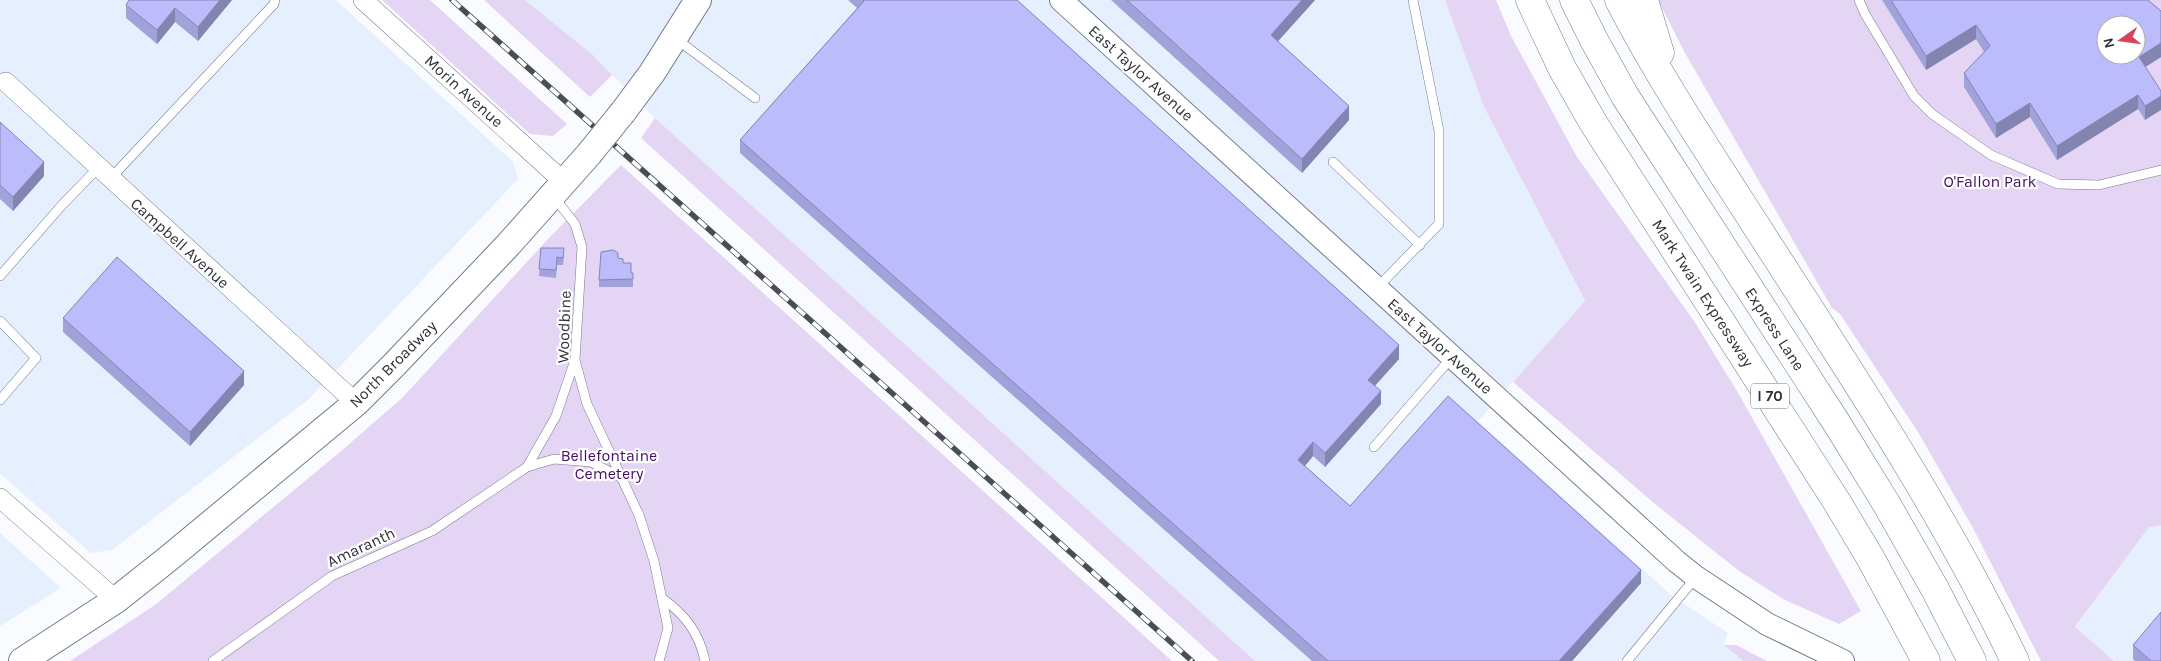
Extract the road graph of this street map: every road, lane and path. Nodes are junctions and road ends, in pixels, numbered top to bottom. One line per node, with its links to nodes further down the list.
1 (275, 0): 17 (lane)
2 (364, 0): 18 (street, Morin Avenue)
3 (698, 0): 11 (main road, North Broadway)
4 (1060, 0): 21 (street, East Taylor Avenue)
5 (1413, 0): 19 (lane)
6 (1530, 0): 34 (highway, Mark Twain Expressway / I 70)
7 (1574, 0): 43 (highway, Express Lane)
8 (1619, 0): 13 (highway)
9 (1644, 0): 13 (highway)
10 (1859, 0): 16 (lane)
11 (674, 38): 14 (lane); 18 (main road, North Broadway, bridge)
12 (3, 78): 17 (street, Campbell Avenue)
13 (1673, 97): 44 (highway)
14 (755, 98)
15 (1333, 162): 19 (lane)
16 (2161, 170)
17 (104, 173): 20 (lane); 26 (street, Campbell Avenue)
18 (558, 188): 24 (lane, Woodbine); 26 (main road, North Broadway)
19 (1420, 245): 21 (lane)
20 (0, 276)
21 (1377, 289): 23 (street, East Taylor Avenue)
22 (0, 322): 25 (lane)
23 (1452, 357): 27 (lane); 31 (street, East Taylor Avenue)
24 (575, 360): 28 (lane, Amaranth); 29 (lane, Woodbine)
25 (0, 400)
26 (356, 403): 33 (main road, North Broadway)
27 (1374, 447)
28 (527, 467): 29 (lane, Amaranth); 36 (lane, Amaranth)
29 (622, 478): 32 (lane, Woodbine)
30 (0, 498): 33 (street)
31 (1696, 577): 39 (lane); 40 (street, East Taylor Avenue)
32 (662, 598): 37 (lane, Woodbine); 38 (lane)
33 (116, 600): 35 (main road, North Broadway)
34 (1903, 617): 41 (highway); 42 (highway, Mark Twain Expressway / I 70)
35 (22, 661)
36 (213, 661)
37 (659, 661)
38 (705, 661)
39 (1627, 661)
40 (1843, 661)
41 (1918, 661)
42 (1926, 661)
43 (1972, 661)
44 (2015, 661)

